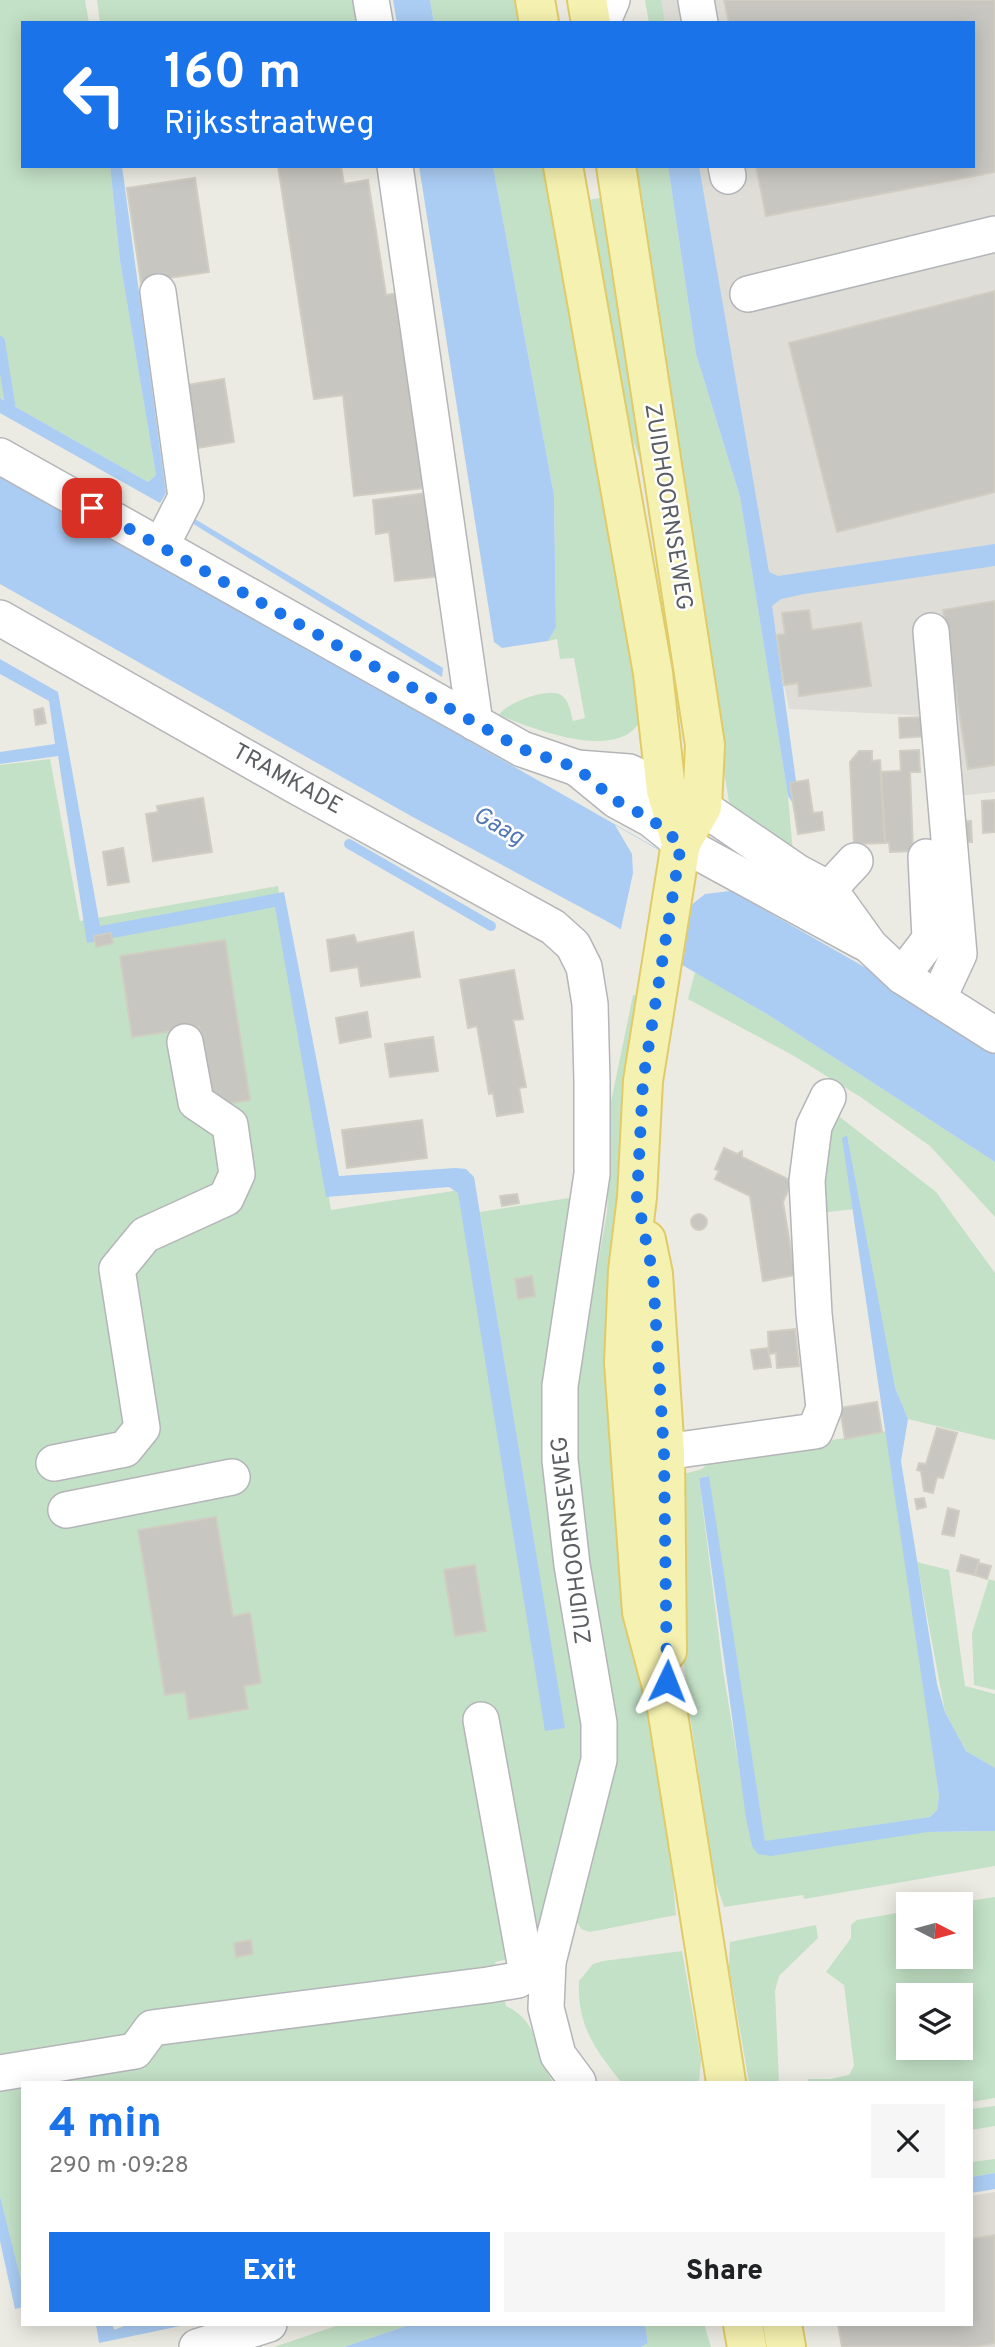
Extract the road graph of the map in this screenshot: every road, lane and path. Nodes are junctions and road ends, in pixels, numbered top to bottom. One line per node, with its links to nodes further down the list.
1 (371, 0): 7 (street)
2 (535, 0): 8 (main road)
3 (587, 0): 9 (main road)
4 (612, 0): 10 (street)
5 (626, 0): 11 (street)
6 (696, 0): 12 (street)
7 (374, 21)
8 (539, 21)
9 (592, 21)
10 (603, 21)
11 (631, 21)
12 (700, 21)
13 (395, 168): 23 (street)
14 (563, 168): 25 (main road, ZUIDHOORNSEWEG)
15 (616, 168): 26 (main road, ZUIDHOORNSEWEG)
16 (995, 234): 18 (street)
17 (158, 292): 20 (street)
18 (748, 294)
19 (0, 456): 20 (street)
20 (161, 546): 23 (street)
21 (0, 618): 31 (street, TRAMKADE)
22 (931, 631): 34 (street)
23 (475, 723): 24 (street)
24 (577, 768): 25 (street); 27 (street)
25 (666, 790): 26 (street); 27 (main road, ZUIDHOORNSEWEG)
26 (702, 807): 27 (main road, ZUIDHOORNSEWEG); 30 (street)
27 (680, 853): 32 (street); 38 (main road, ZUIDHOORNSEWEG)
28 (926, 857): 33 (street)
29 (855, 861): 30 (street)
30 (829, 889): 32 (street)
31 (573, 945): 43 (street, ZUIDHOORNSEWEG)
32 (870, 946): 33 (street)
33 (902, 976): 34 (street)
34 (938, 999): 35 (street)
35 (995, 1035)
36 (185, 1042): 39 (street)
37 (828, 1097): 38 (street)
38 (647, 1455): 46 (main road, ZUIDHOORNSEWEG)
39 (54, 1463)
40 (232, 1478): 41 (street)
41 (66, 1510)
42 (481, 1720): 43 (street)
43 (538, 1968): 44 (street); 45 (street, ZUIDHOORNSEWEG)
44 (0, 2073)
45 (577, 2081)
46 (726, 2081)
47 (263, 2326): 50 (street)
48 (743, 2326): 51 (main road)
49 (782, 2326): 52 (main road)
50 (197, 2347)
51 (747, 2347)
52 (786, 2347)

